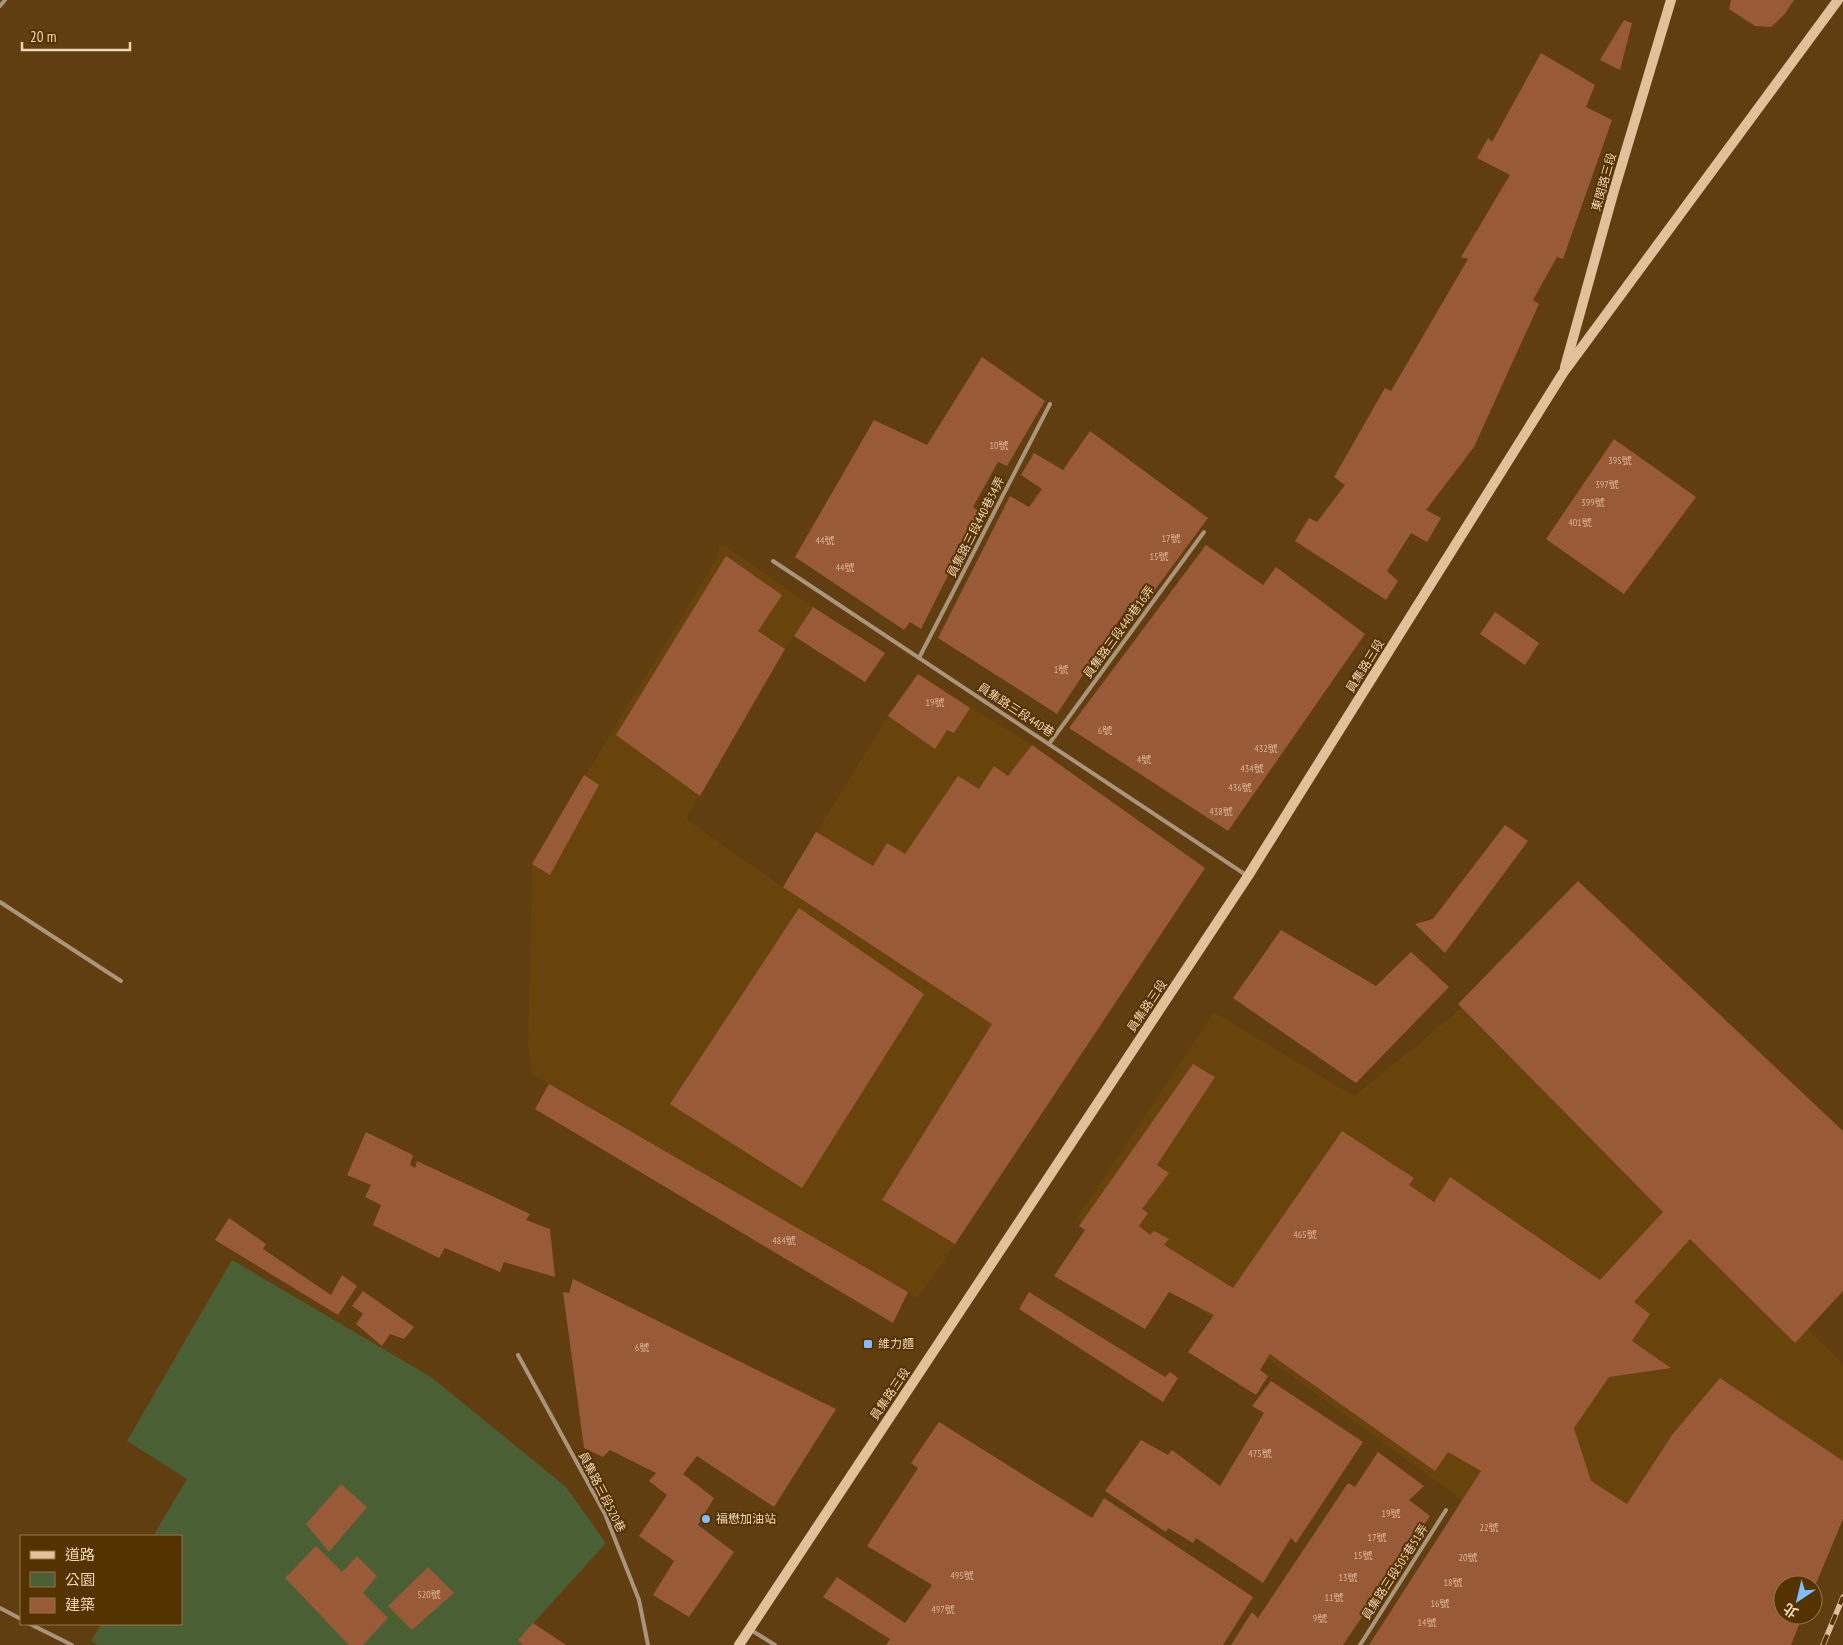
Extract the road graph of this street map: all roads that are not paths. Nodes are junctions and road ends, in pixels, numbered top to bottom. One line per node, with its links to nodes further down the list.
1 (5, 0): 4 (lane)
2 (1672, 0): 5 (main road, 東閔路三段)
3 (1838, 0): 5 (main road)
4 (0, 6)
5 (1563, 373): 11 (main road, 員集路三段)
6 (1050, 404): 9 (lane, 員集路三段440巷34弄)
7 (1204, 532): 10 (lane, 員集路三段440巷16弄)
8 (773, 561): 9 (lane, 員集路三段440巷)
9 (919, 658): 10 (lane, 員集路三段440巷)
10 (1049, 744): 11 (lane, 員集路三段440巷)
11 (1248, 876): 19 (main road, 員集路三段)
12 (0, 902): 13 (lane)
13 (121, 981)
14 (518, 1355): 21 (lane, 員集路三段520巷)
15 (1446, 1510): 24 (lane, 員集路三段505巷51弄)
16 (0, 1608): 17 (lane)
17 (20, 1618)
18 (32, 1625): 20 (lane)
19 (749, 1628): 22 (main road, 員集路三段); 23 (lane)
20 (72, 1645)
21 (648, 1645)
22 (739, 1645)
23 (775, 1645)
24 (1360, 1645)

